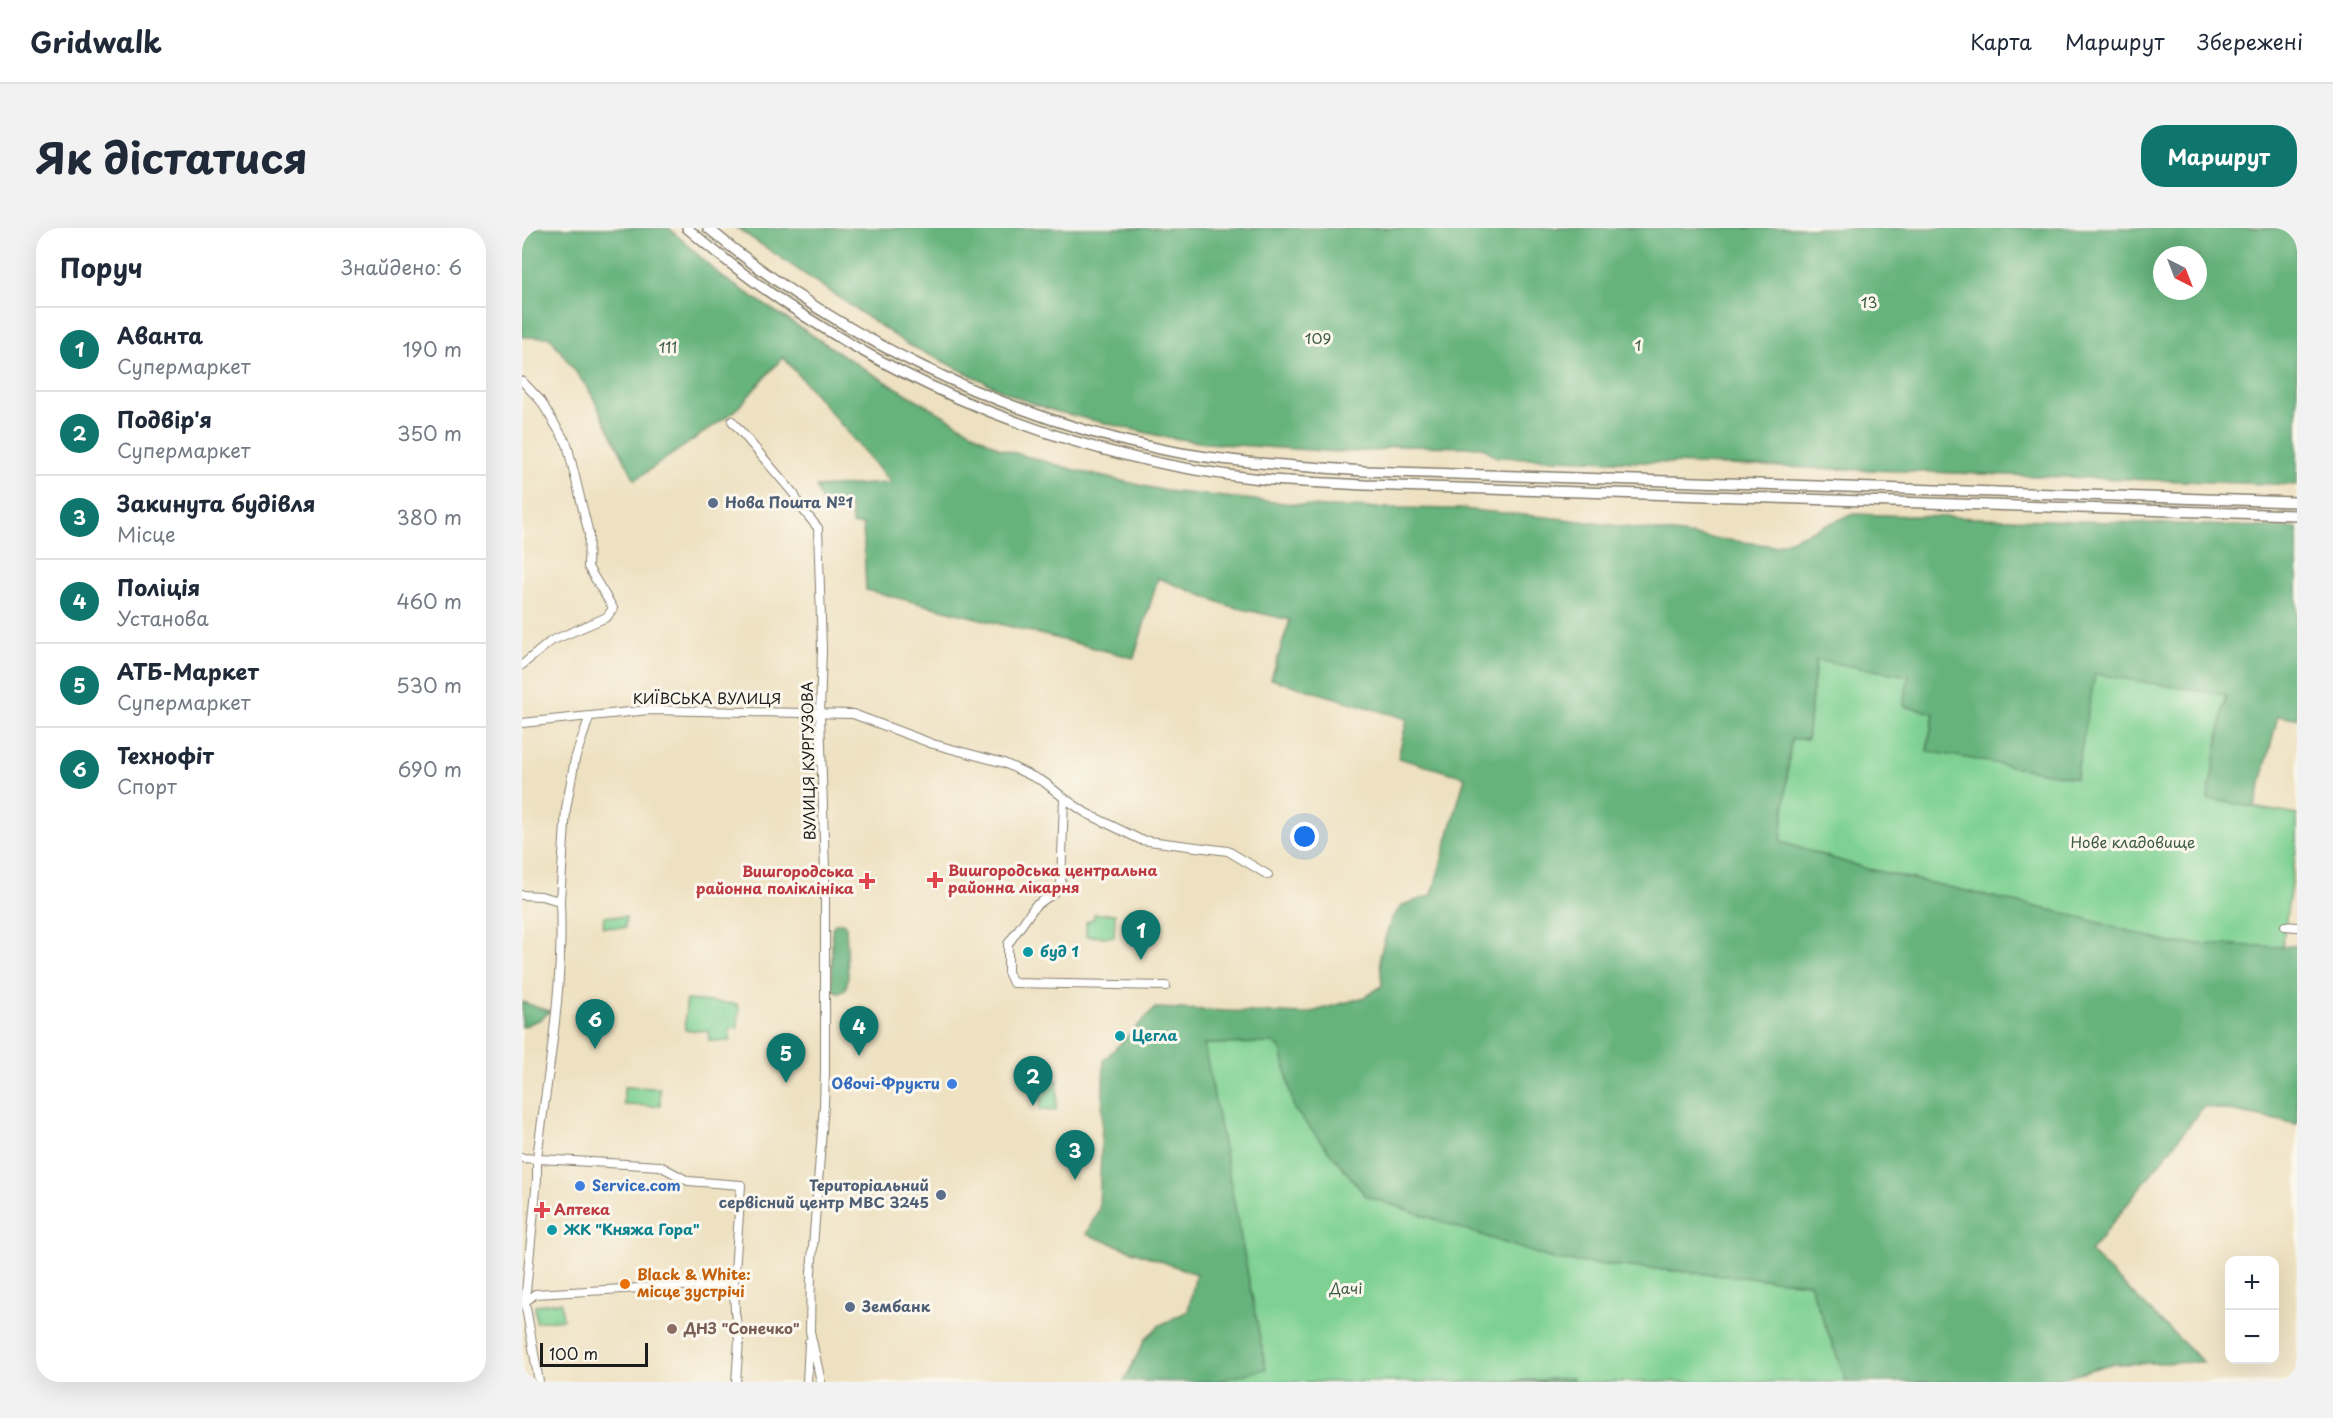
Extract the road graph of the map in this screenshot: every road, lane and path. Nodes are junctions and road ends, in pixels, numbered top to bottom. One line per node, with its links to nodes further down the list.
1 (687, 228): 6 (main road)
2 (708, 228): 5 (main road)
3 (522, 381): 7 (street)
4 (732, 422): 8 (street, ВУЛИЦЯ КУРГУЗОВА)
5 (2297, 502)
6 (2297, 515)
7 (522, 665)
8 (820, 715): 9 (street, КИЇВСЬКА ВУЛИЦЯ); 11 (street, КИЇВСЬКА ВУЛИЦЯ); 22 (street, ВУЛИЦЯ КУРГУЗОВА)
9 (589, 717): 10 (street, КИЇВСЬКА ВУЛИЦЯ); 14 (street)
10 (522, 723)
11 (1064, 798): 12 (street, КИЇВСЬКА ВУЛИЦЯ); 17 (street)
12 (1268, 875)
13 (522, 896): 14 (street)
14 (560, 902): 19 (street)
15 (2285, 926): 16 (street)
16 (2297, 927)
17 (1166, 986)
18 (522, 1158): 19 (street)
19 (537, 1158): 20 (street); 21 (street)
20 (734, 1286): 21 (street); 24 (street)
21 (525, 1302): 23 (street)
22 (810, 1331): 25 (street); 26 (street, ВУЛИЦЯ КУРГУЗОВА)
23 (540, 1382)
24 (736, 1382)
25 (807, 1382)
26 (821, 1382)

